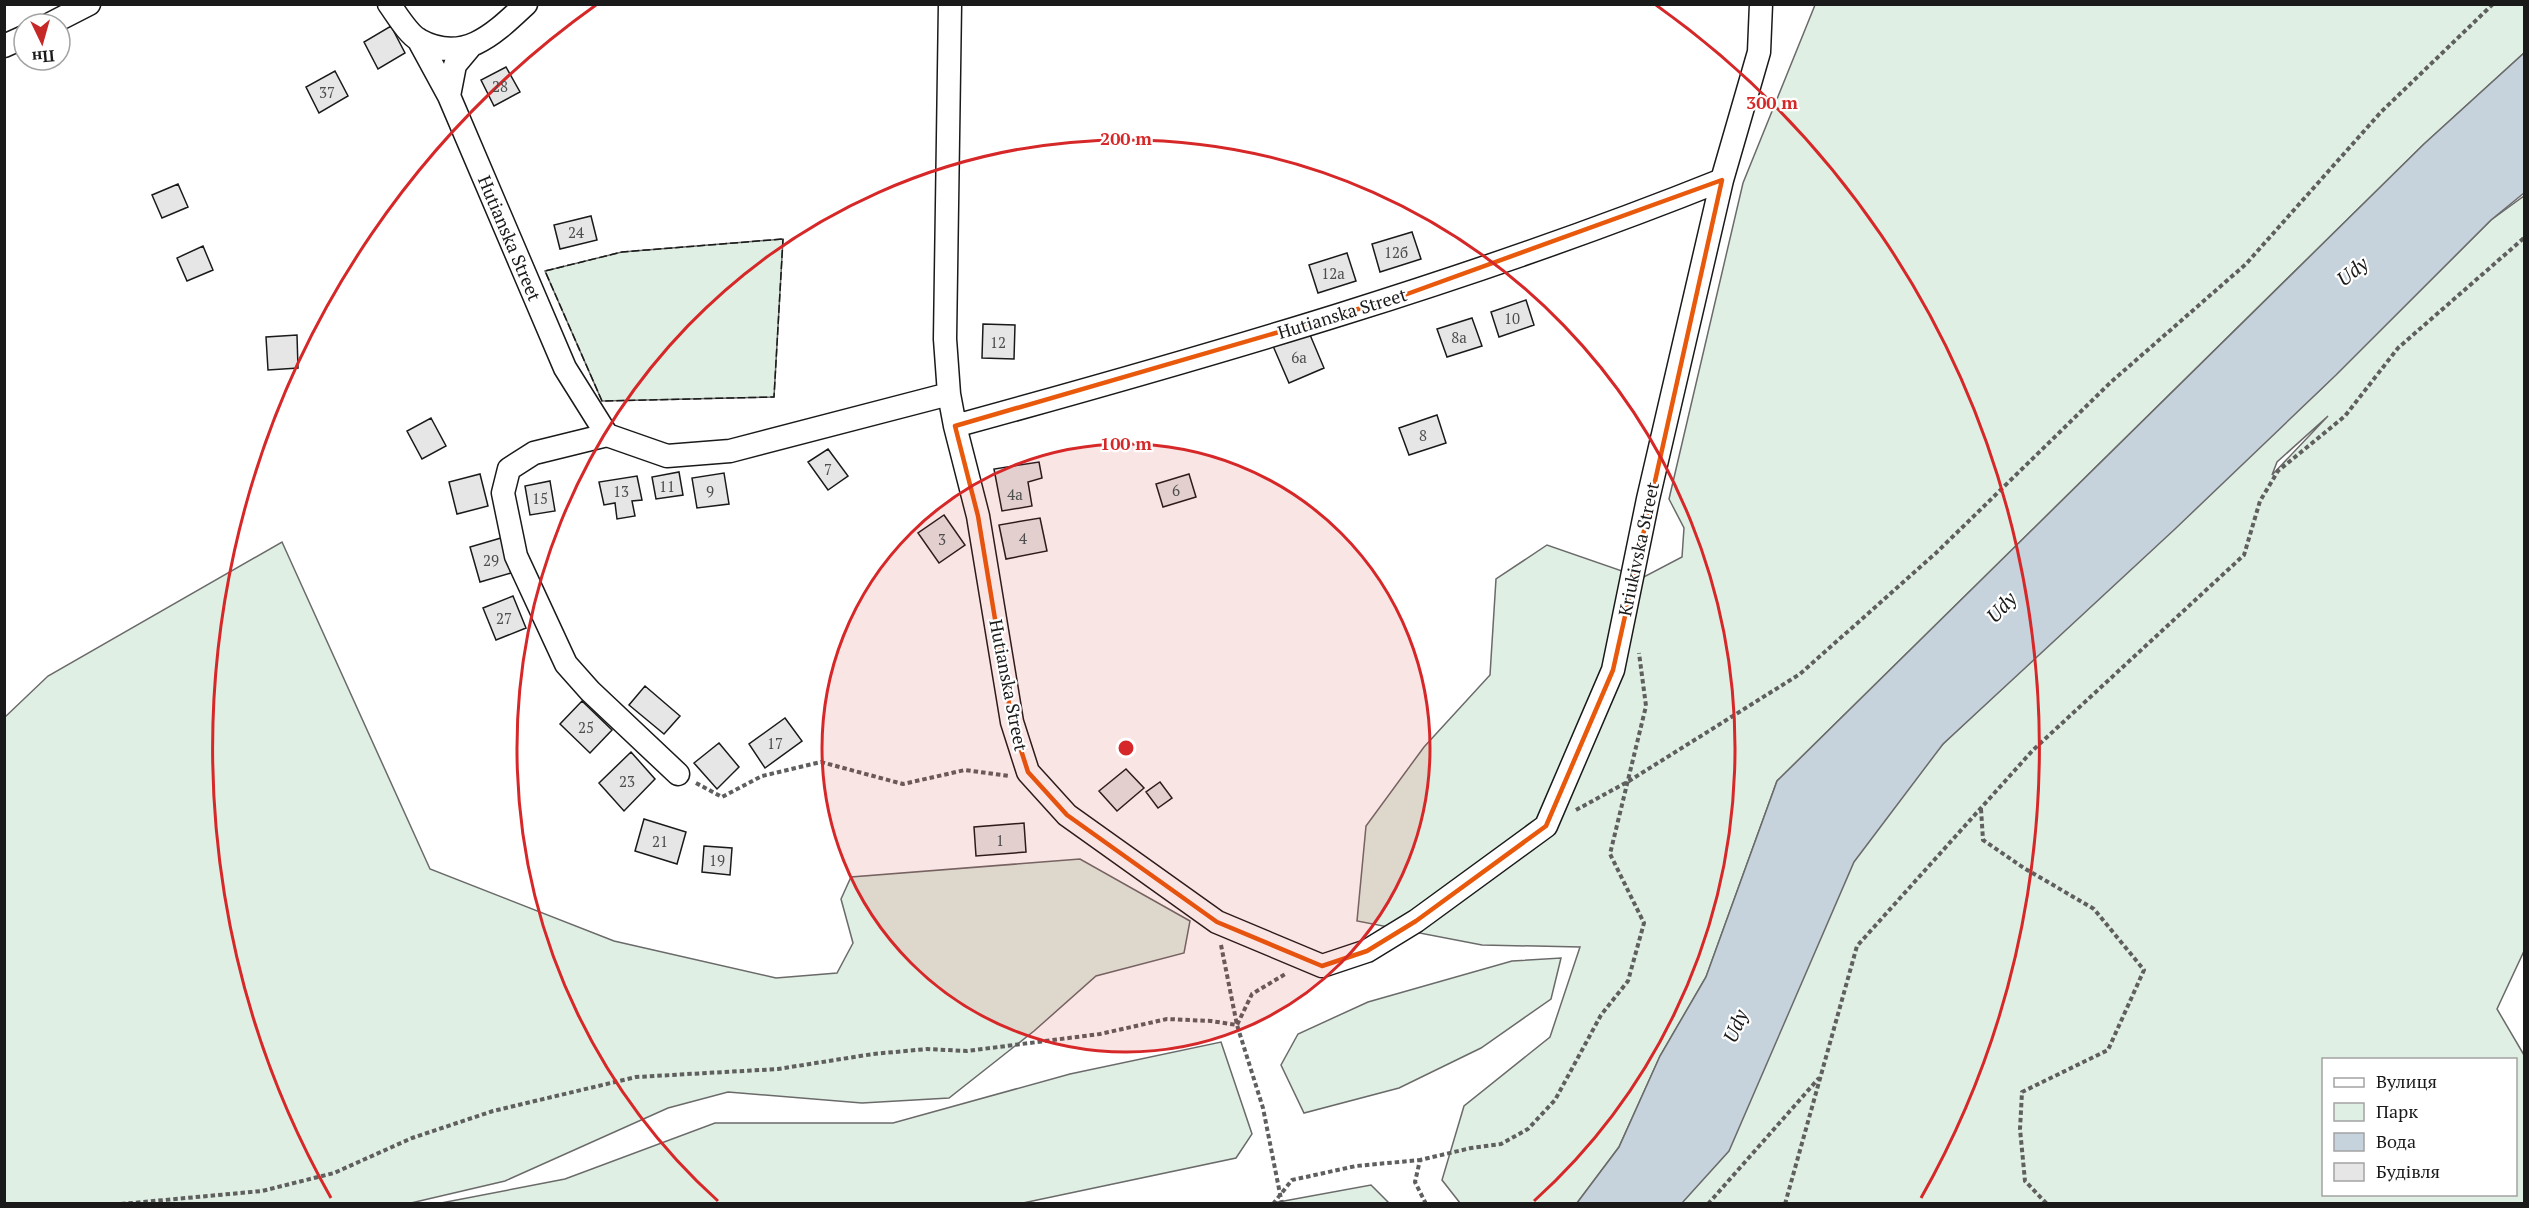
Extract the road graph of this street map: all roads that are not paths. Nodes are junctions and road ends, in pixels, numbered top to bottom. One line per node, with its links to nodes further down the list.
1 (88, 4): 6 (street)
2 (389, 4): 7 (street, Hutianska Street)
3 (526, 4): 8 (street)
4 (950, 4): 11 (street, Hutianska Street)
5 (1761, 4): 10 (street, Kriukivska Street)
6 (72, 12)
7 (418, 39): 8 (street); 9 (street, Hutianska Street)
8 (470, 47): 9 (street)
9 (449, 96): 13 (street, Hutianska Street)
10 (1722, 180): 12 (street, Hutianska Street); 15 (street, Kriukivska Street)
11 (949, 394): 12 (street, Hutianska Street); 13 (street)
12 (955, 426): 15 (street, Hutianska Street)
13 (606, 435): 14 (street)
14 (678, 774)
15 (1322, 966)

